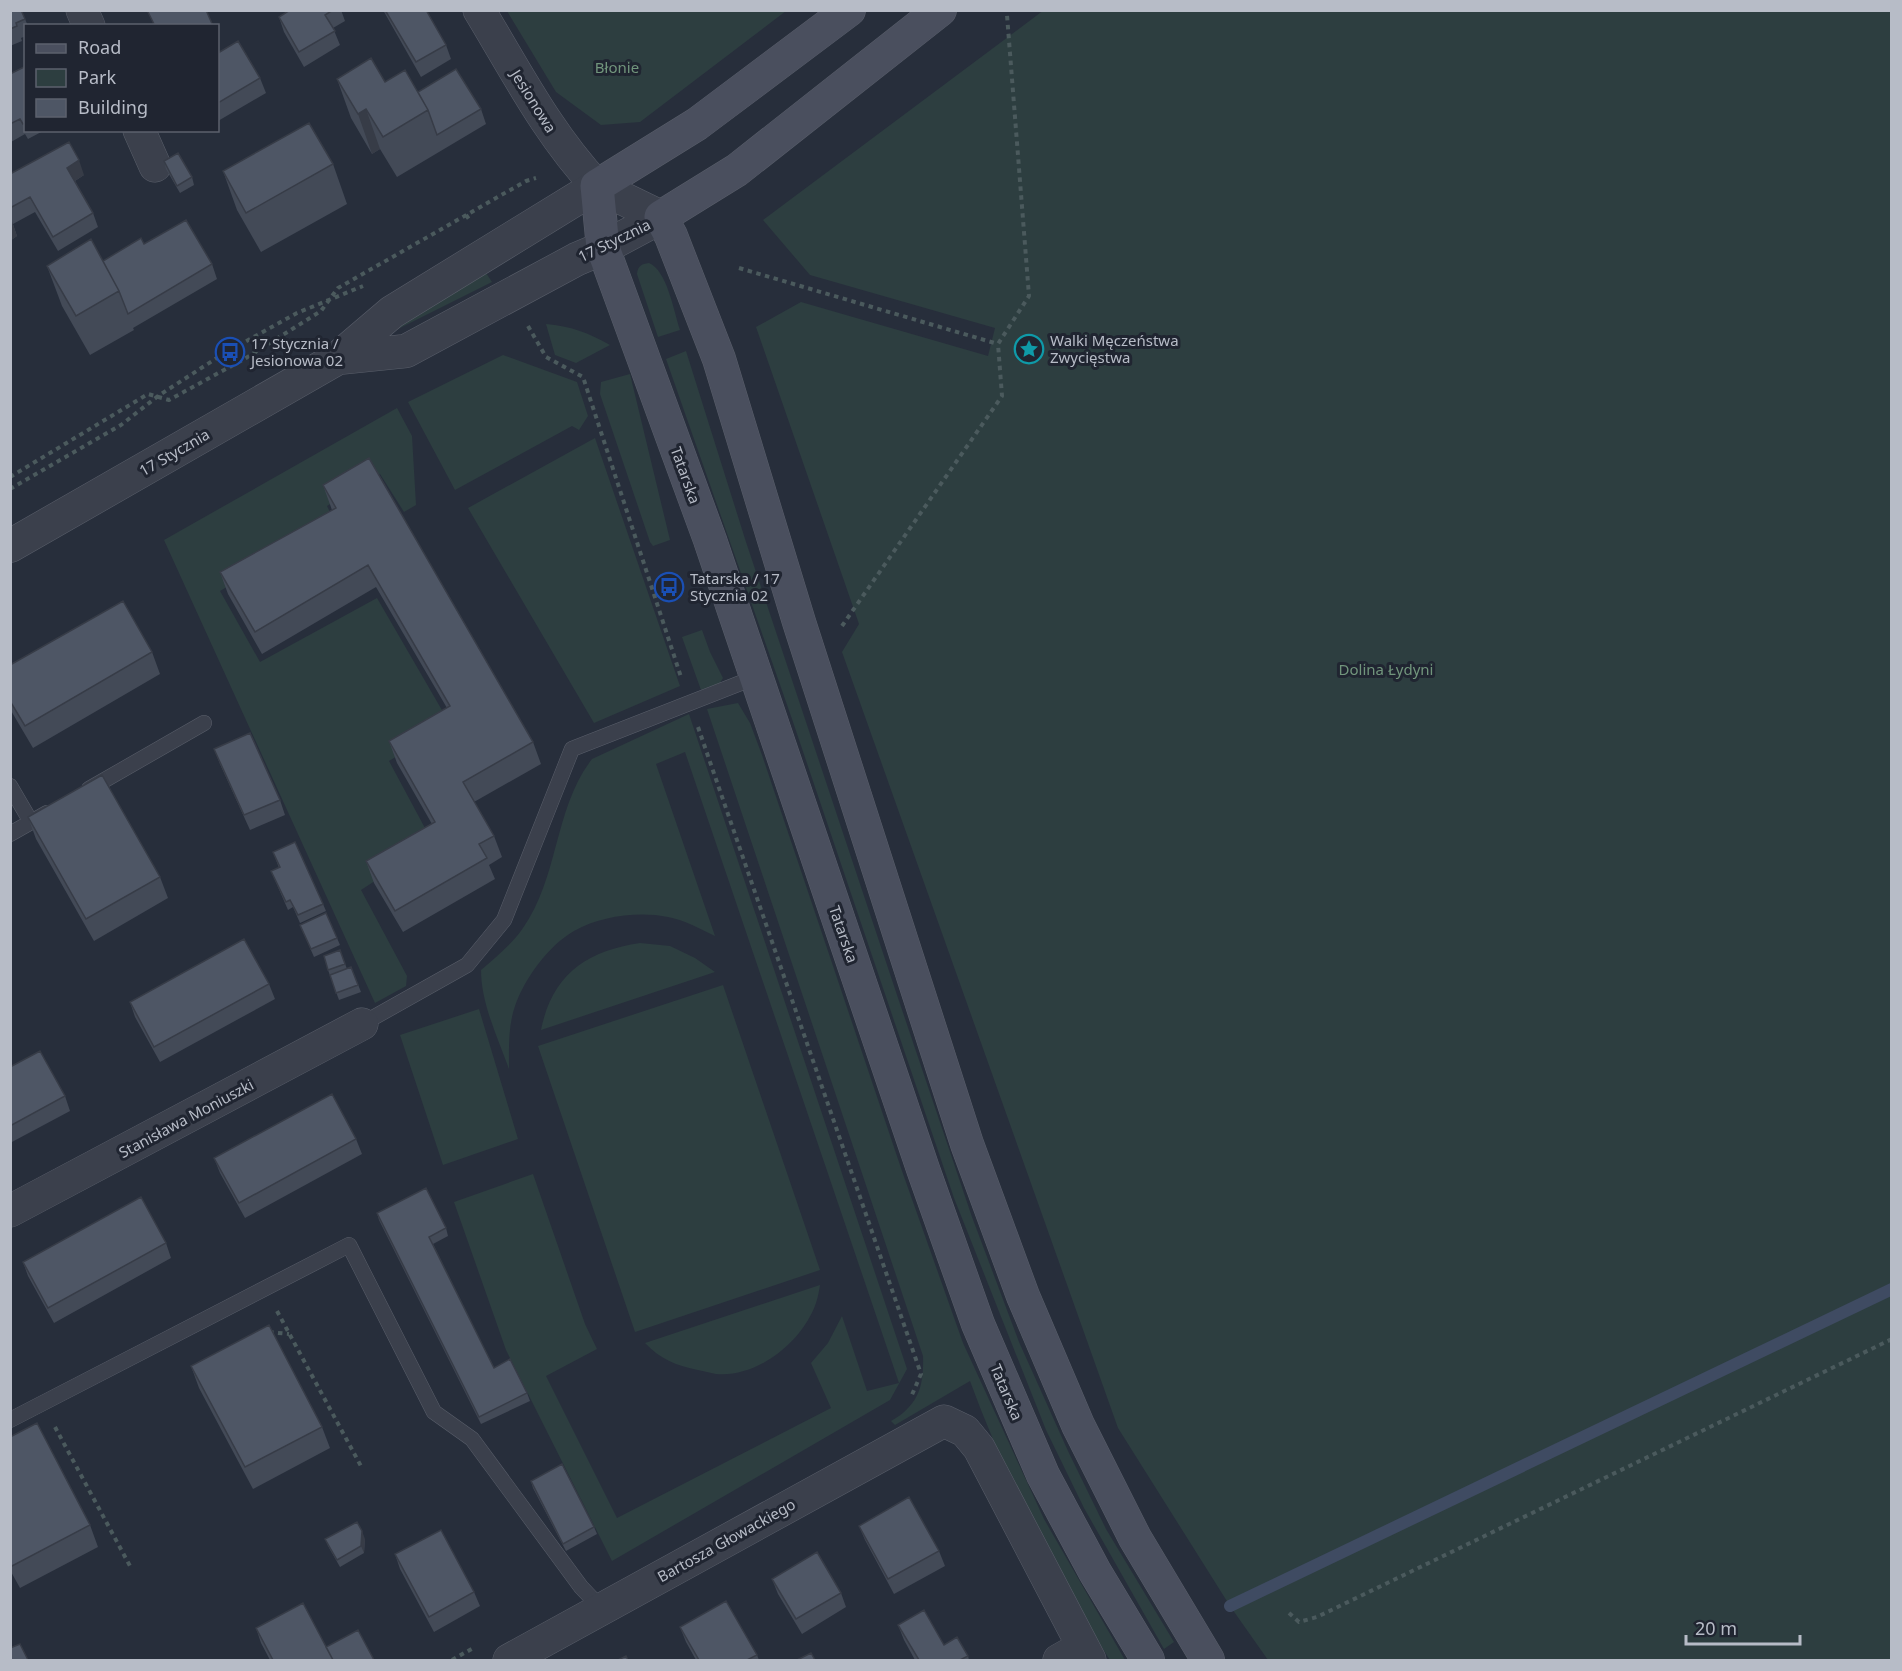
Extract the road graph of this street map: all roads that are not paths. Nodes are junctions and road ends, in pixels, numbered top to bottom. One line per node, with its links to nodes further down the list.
1 (82, 10): 5 (street)
2 (479, 10): 8 (street, Jesionowa)
3 (849, 10): 8 (main road, 17 Stycznia)
4 (940, 10): 9 (main road, 17 Stycznia)
5 (88, 24)
6 (140, 132): 7 (street)
7 (155, 166)
8 (597, 186): 9 (street, 17 Stycznia); 10 (main road, Tatarska); 11 (street, 17 Stycznia)
9 (662, 217): 10 (street, 17 Stycznia); 25 (main road)
10 (603, 248): 11 (street, 17 Stycznia); 13 (main road, Tatarska)
11 (338, 358): 12 (street, 17 Stycznia)
12 (10, 546)
13 (756, 677): 18 (lane); 24 (main road, Tatarska)
14 (204, 723): 16 (lane)
15 (10, 786): 16 (lane)
16 (31, 822): 17 (lane)
17 (10, 834)
18 (362, 1024): 19 (street, Stanisława Moniuszki)
19 (10, 1211)
20 (10, 1420): 21 (lane)
21 (601, 1608): 22 (street, Bartosza Głowackiego); 23 (street, Bartosza Głowackiego)
22 (1077, 1656)
23 (509, 1660)
24 (1148, 1660)
25 (1208, 1660)

